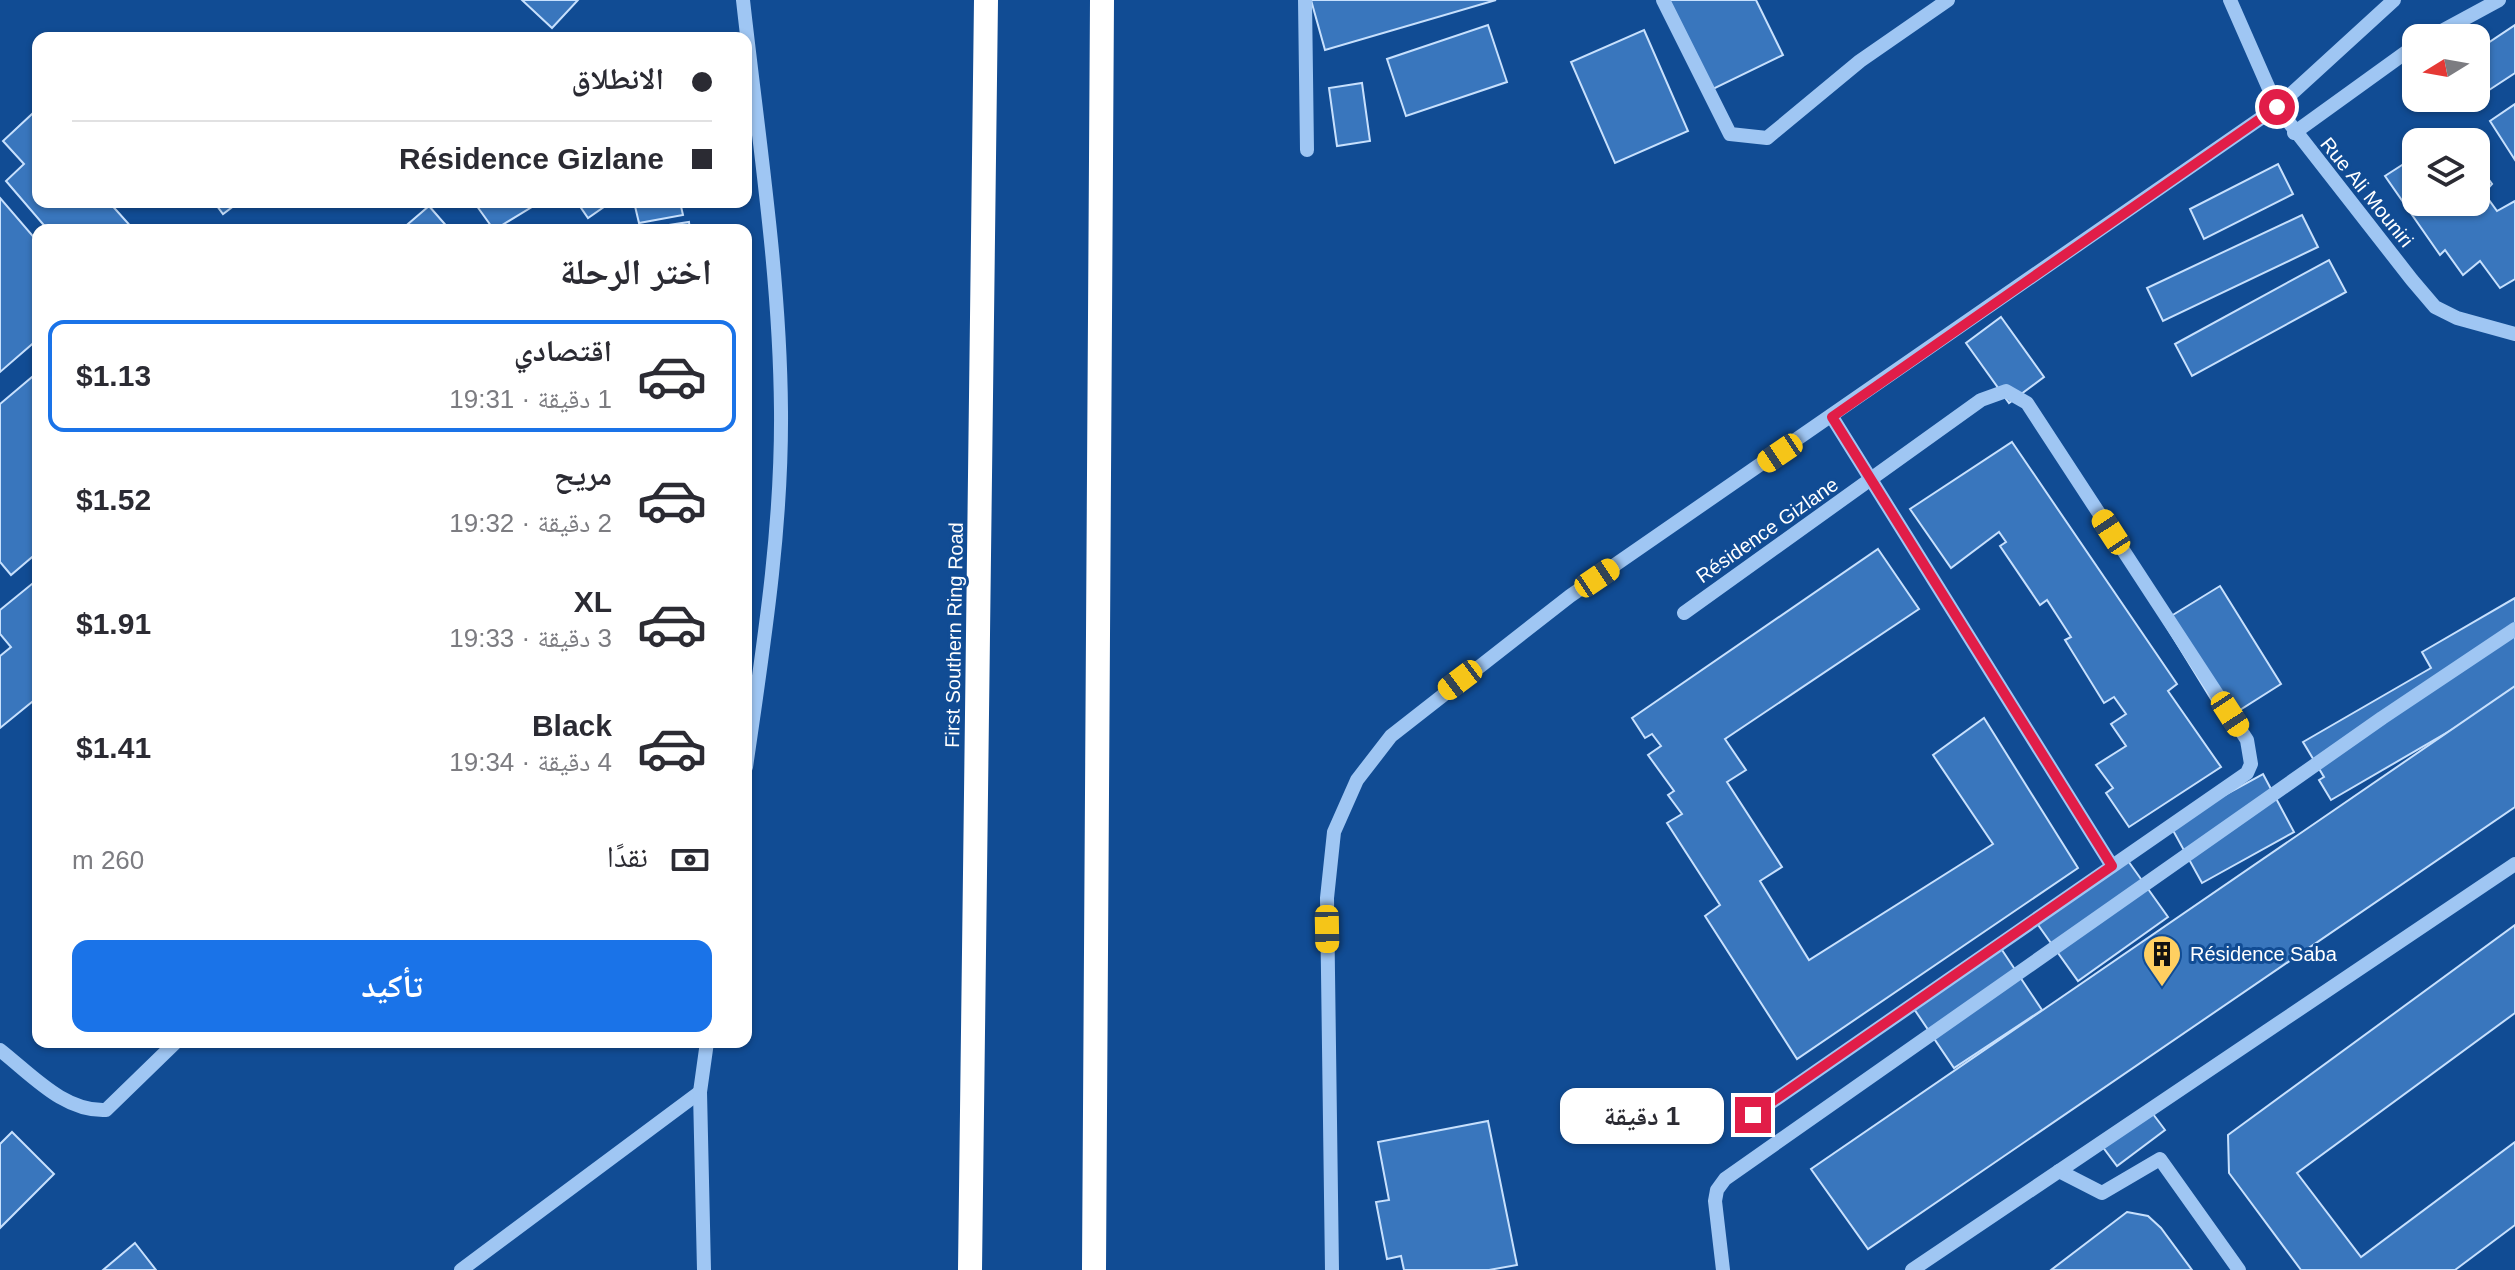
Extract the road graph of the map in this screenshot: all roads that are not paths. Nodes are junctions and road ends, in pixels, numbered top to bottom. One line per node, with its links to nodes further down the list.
1 (743, 0): 11 (street)
2 (986, 0): 33 (highway, First Southern Ring Road)
3 (1102, 0): 34 (highway)
4 (1305, 0): 16 (street)
5 (1663, 0): 6 (street)
6 (1948, 0)
7 (2230, 0): 14 (street, Rue Ali Mouniri)
8 (2394, 0): 14 (street)
9 (2499, 0): 10 (street)
10 (2455, 24)
11 (747, 32)
12 (2402, 55): 15 (street)
13 (752, 80): 22 (street)
14 (2277, 107): 15 (street, Rue Ali Mouniri); 18 (street)
15 (2294, 133): 17 (street, Rue Ali Mouniri)
16 (1307, 150)
17 (2515, 334)
18 (1832, 417): 19 (street); 35 (street)
19 (1873, 480): 20 (street, Résidence Gizlane); 24 (street); 24 (street, Résidence Gizlane)
20 (1684, 613)
21 (2515, 629): 36 (street)
22 (752, 724)
23 (2515, 864): 30 (street)
24 (2112, 866): 29 (street, Résidence Gizlane)
25 (170, 1048): 27 (street)
26 (706, 1048): 28 (street)
27 (0, 1050)
28 (700, 1092): 31 (street); 32 (street)
29 (1753, 1115)
30 (2059, 1171): 37 (street); 38 (street)
31 (461, 1270)
32 (704, 1270)
33 (970, 1270)
34 (1094, 1270)
35 (1332, 1270)
36 (1723, 1270)
37 (1912, 1270)
38 (2239, 1270)

